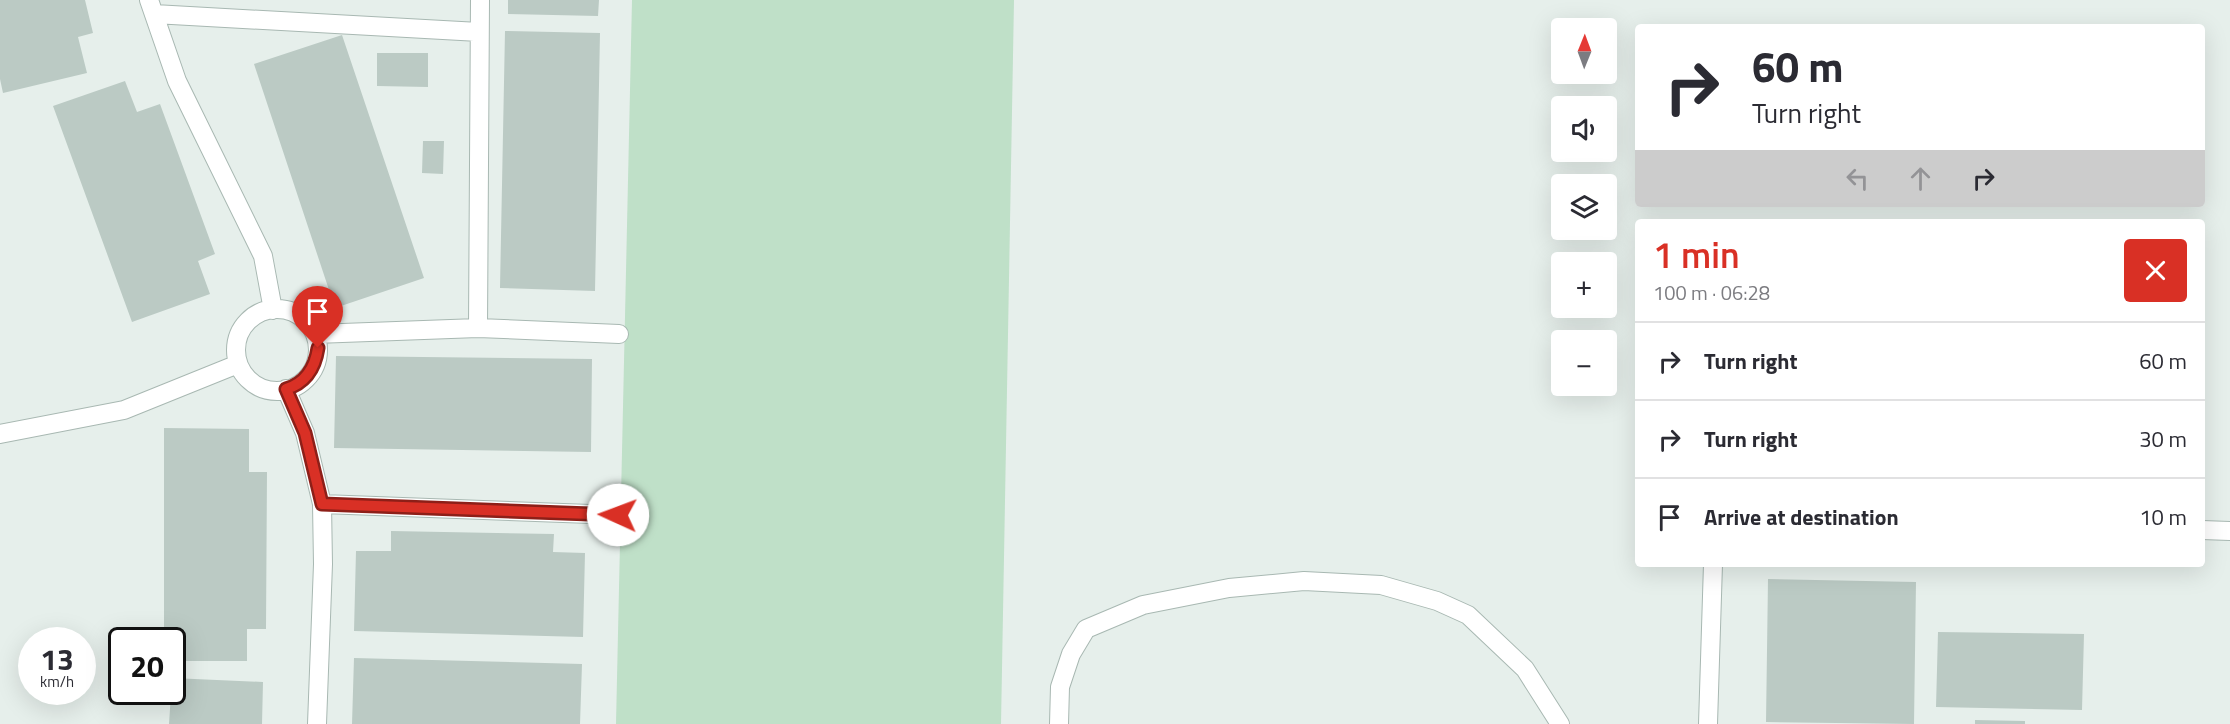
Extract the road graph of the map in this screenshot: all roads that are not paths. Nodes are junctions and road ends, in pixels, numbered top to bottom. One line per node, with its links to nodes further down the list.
1 (480, 0): 3 (lane)
2 (152, 7): 3 (lane); 4 (lane)
3 (479, 32): 5 (lane)
4 (273, 310): 6 (lane); 8 (lane)
5 (478, 328): 6 (lane); 7 (lane)
6 (315, 334): 9 (lane)
7 (619, 334)
8 (238, 364): 9 (lane); 10 (lane)
9 (286, 389): 11 (lane)
10 (0, 434)
11 (322, 504): 12 (lane); 16 (lane)
12 (618, 515)
13 (2205, 530): 14 (lane)
14 (2230, 531)
15 (1713, 567): 19 (lane)
16 (317, 724)
17 (1059, 724): 18 (lane)
18 (1560, 724)
19 (1708, 724)

